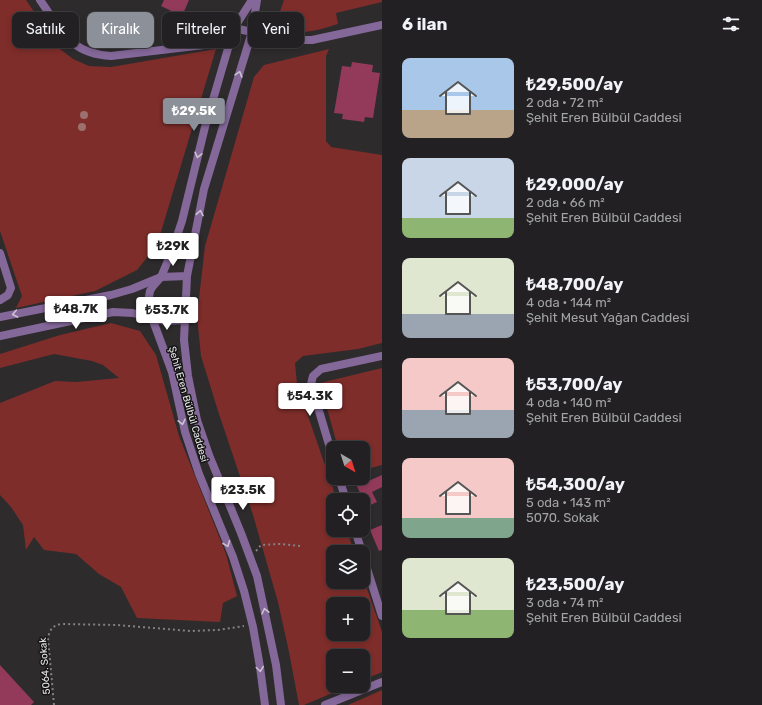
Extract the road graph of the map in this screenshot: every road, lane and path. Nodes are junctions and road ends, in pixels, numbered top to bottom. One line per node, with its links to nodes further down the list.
1 (40, 0): 9 (street)
2 (252, 0): 5 (street, Şehit Eren Bülbül Caddesi)
3 (257, 0): 4 (street, Şehit Eren Bülbül Caddesi)
4 (255, 12)
5 (240, 19)
6 (382, 25): 7 (street)
7 (304, 40)
8 (248, 45): 12 (street, Şehit Eren Bülbül Caddesi, one-way to 8)
9 (178, 48)
10 (227, 48): 13 (street, Şehit Eren Bülbül Caddesi, one-way to 13)
11 (0, 254): 14 (street)
12 (187, 276): 13 (street); 17 (street, Şehit Eren Bülbül Caddesi)
13 (160, 277): 15 (street, one-way to 15); 16 (street, Şehit Eren Bülbül Caddesi)
14 (0, 300)
15 (0, 317)
16 (152, 318): 17 (street); 18 (street); 25 (street, Şehit Eren Bülbül Caddesi, one-way to 25)
17 (184, 320): 22 (street, Şehit Eren Bülbül Caddesi)
18 (0, 336)
19 (382, 356): 20 (street)
20 (328, 441)
21 (300, 546): 22 (path)
22 (251, 561): 29 (street, Şehit Eren Bülbül Caddesi, one-way to 22)
23 (370, 578): 24 (street)
24 (382, 616)
25 (253, 626): 27 (path, 5064. Sokak); 28 (street, Şehit Eren Bülbül Caddesi, one-way to 28)
26 (382, 682): 30 (street)
27 (54, 705)
28 (265, 705)
29 (281, 705)
30 (325, 705)

